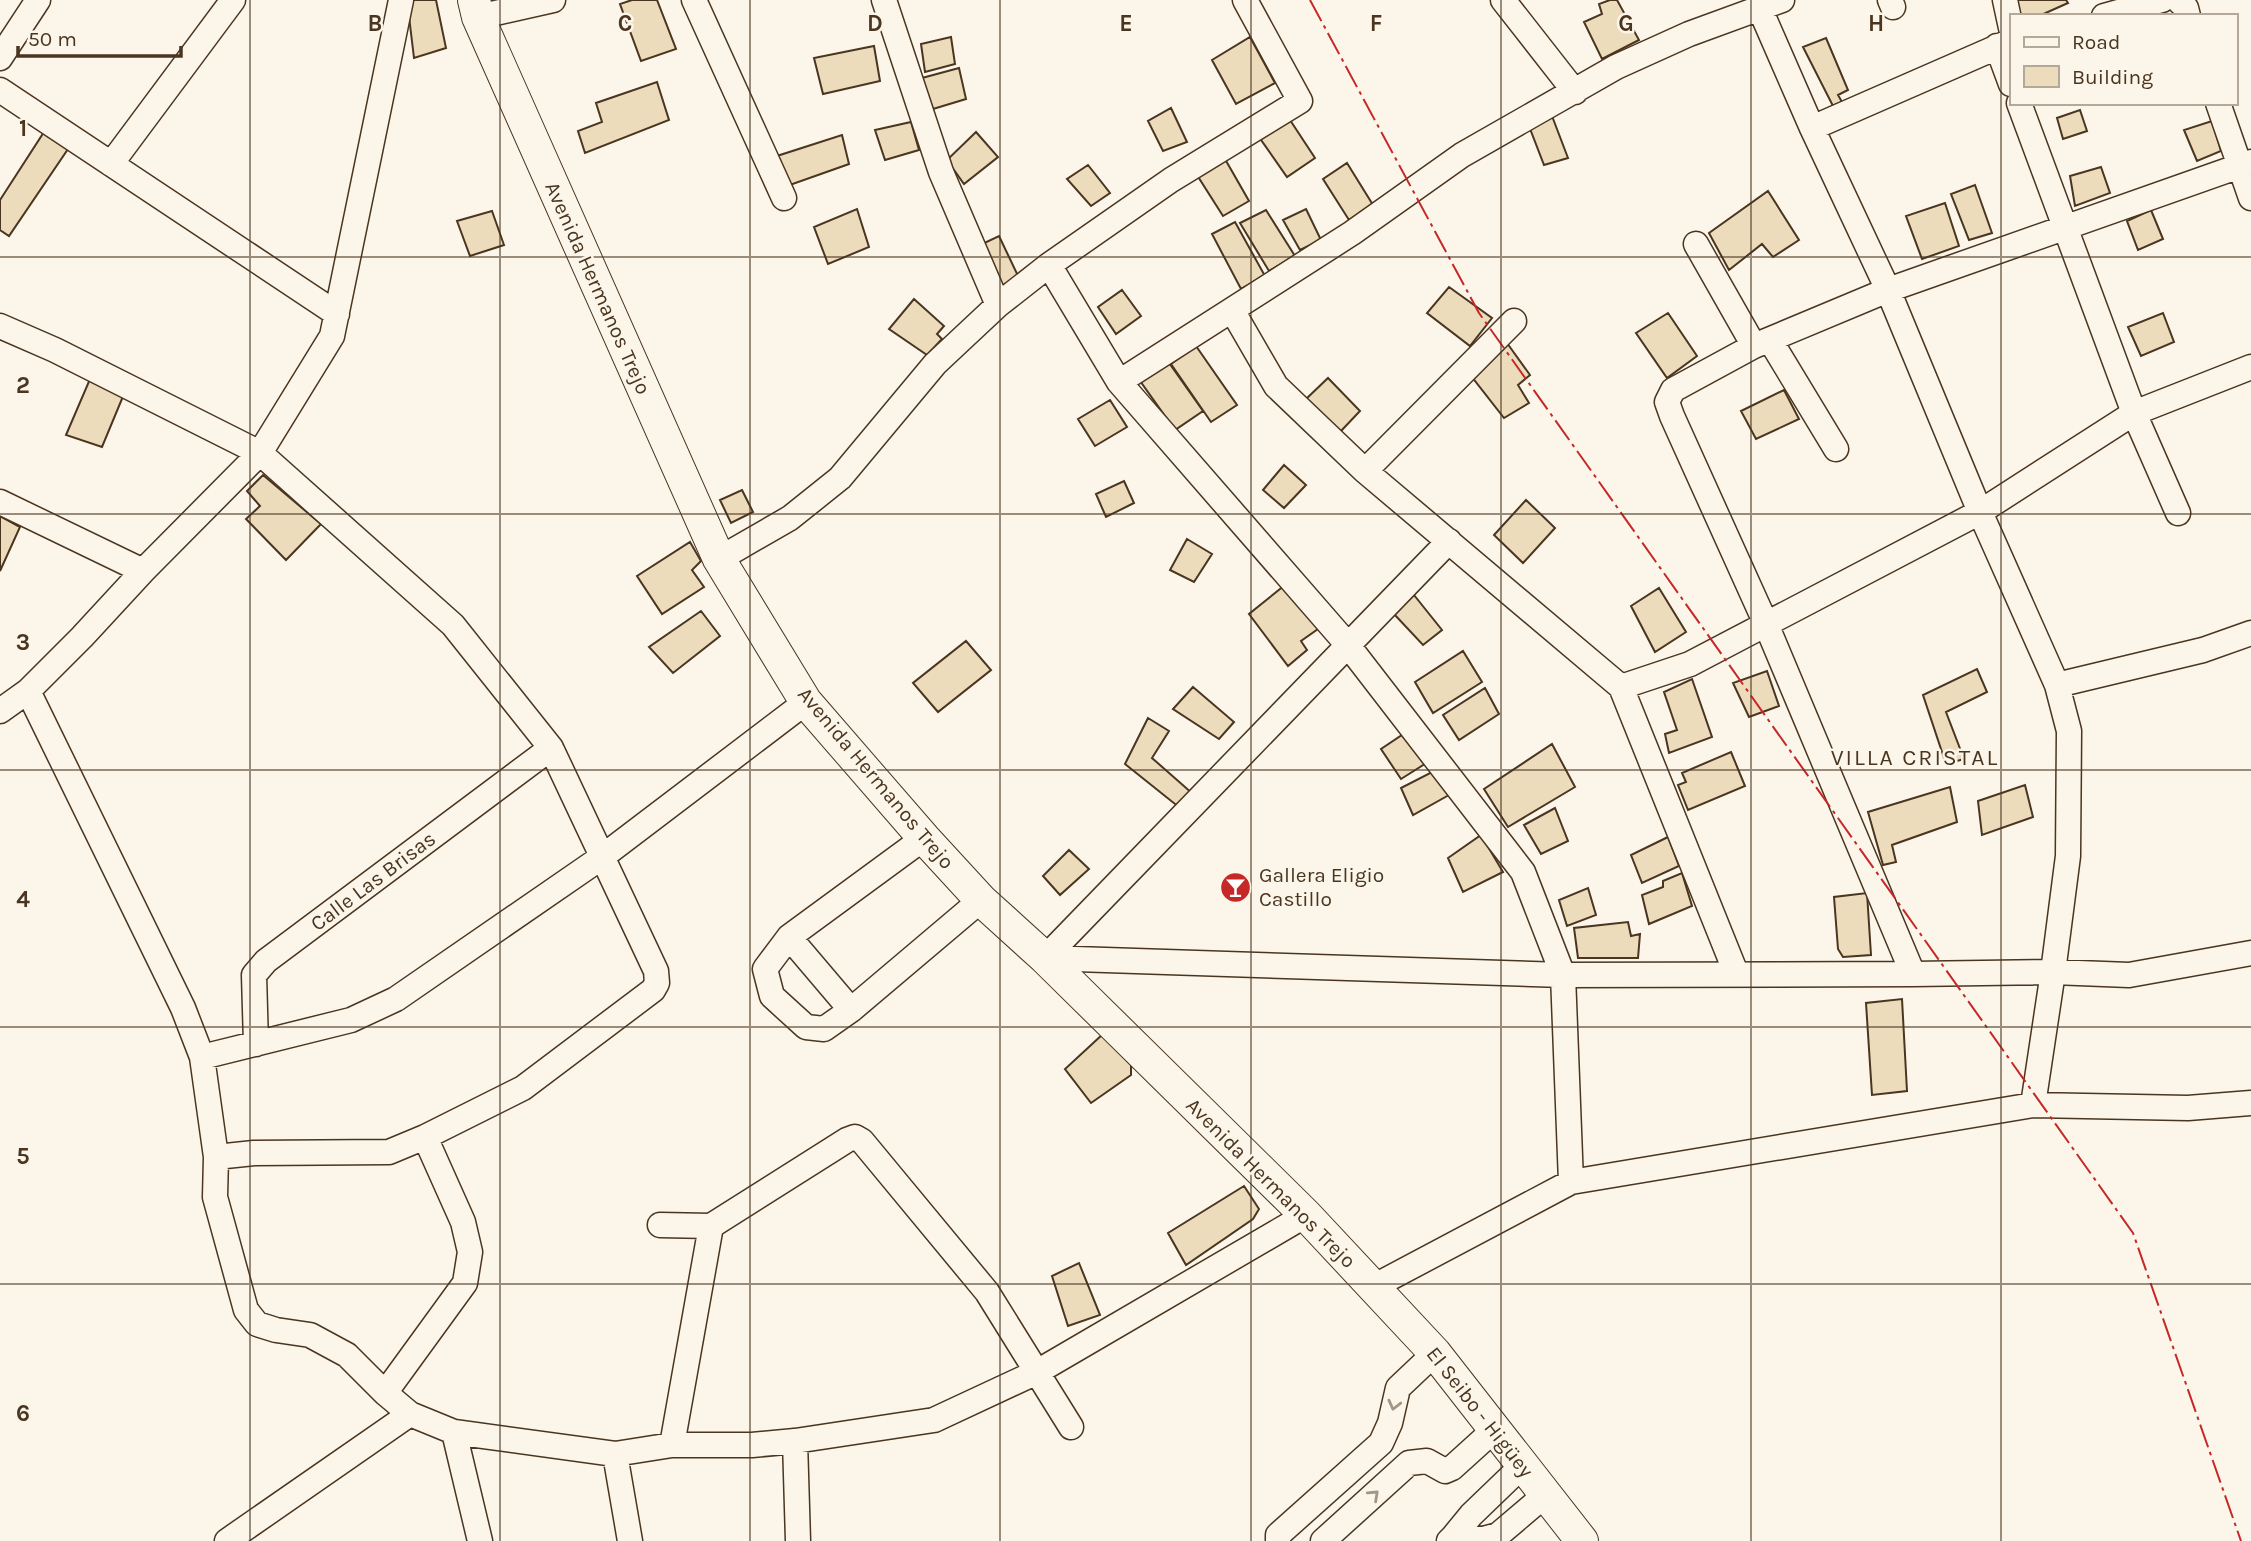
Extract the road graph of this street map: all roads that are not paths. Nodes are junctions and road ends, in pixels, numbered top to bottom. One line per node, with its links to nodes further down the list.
1 (38, 0): 15 (street)
2 (233, 0): 22 (street)
3 (401, 0): 32 (street)
4 (553, 0): 12 (street)
5 (694, 0): 24 (street)
6 (884, 0): 30 (street)
7 (1245, 0): 28 (street)
8 (1503, 0): 18 (street)
9 (2005, 0): 14 (street)
10 (2162, 0): 13 (street)
11 (1771, 5): 18 (street); 21 (street)
12 (476, 8): 46 (main road, Avenida Hermanos Trejo)
13 (2111, 14)
14 (2006, 38): 16 (street); 21 (street)
15 (0, 58)
16 (2010, 75)
17 (0, 90): 22 (street)
18 (1575, 92): 31 (street)
19 (2020, 105): 26 (street)
20 (2219, 105): 23 (street)
21 (1812, 128): 29 (street)
22 (111, 163): 32 (street)
23 (2245, 164): 25 (street); 26 (street)
24 (784, 198)
25 (2251, 198)
26 (2066, 226): 29 (street); 38 (street)
27 (1696, 244): 35 (street)
28 (1049, 265): 30 (street); 37 (street)
29 (1888, 290): 35 (street); 43 (street)
30 (998, 305): 46 (street)
31 (1232, 310): 37 (street); 41 (street)
32 (337, 314): 40 (street)
33 (1514, 321): 41 (street)
34 (0, 326): 40 (street)
35 (1762, 343): 39 (street); 48 (street)
36 (2251, 367): 38 (street)
37 (1119, 382): 50 (street)
38 (2134, 412): 43 (street); 44 (street)
39 (1836, 449)
40 (260, 453): 47 (street); 56 (street)
41 (1365, 471): 45 (street)
42 (0, 502): 47 (street)
43 (1980, 512): 48 (street); 51 (street)
44 (2178, 513)
45 (1449, 541): 50 (street); 52 (street)
46 (719, 559): 54 (main road, Avenida Hermanos Trejo)
47 (143, 571): 53 (street)
48 (1766, 624): 52 (street); 65 (street)
49 (2251, 633): 51 (street)
50 (1347, 644): 62 (street); 66 (street)
51 (2057, 685): 63 (street)
52 (1620, 687): 64 (street)
53 (28, 691): 55 (street); 69 (street)
54 (806, 702): 57 (main road, Avenida Hermanos Trejo); 58 (street)
55 (1, 708)
56 (551, 748): 58 (street); 68 (street, Calle Las Brisas)
57 (924, 838): 59 (main road, Avenida Hermanos Trejo); 60 (street)
58 (602, 858): 68 (street); 72 (street)
59 (981, 900): 62 (main road, Avenida Hermanos Trejo); 67 (street)
60 (789, 937): 67 (street); 67 (street)
61 (2251, 953): 63 (street)
62 (1045, 958): 66 (street); 75 (main road, Avenida Hermanos Trejo)
63 (2053, 972): 65 (street); 71 (street)
64 (1737, 974): 65 (street); 66 (street)
65 (1913, 974)
66 (1563, 975): 74 (street)
67 (851, 1010)
68 (256, 1044): 69 (street)
69 (202, 1057): 73 (street)
70 (2251, 1102): 71 (street)
71 (2033, 1105): 74 (street)
72 (425, 1137): 73 (street); 81 (street)
73 (216, 1157): 81 (street)
74 (1571, 1182): 78 (street)
75 (1306, 1215): 78 (main road, Avenida Hermanos Trejo); 80 (street)
76 (660, 1225): 77 (street)
77 (711, 1226): 80 (street); 88 (street)
78 (1373, 1287): 79 (main road, El Seibo - Higüey)
79 (1435, 1353): 84 (main road, El Seibo - Higüey); 87 (street, one-way to 87)
80 (1037, 1372): 83 (street); 86 (street)
81 (385, 1394): 82 (street)
82 (410, 1414): 85 (street); 93 (street)
83 (1071, 1427)
84 (1494, 1430): 90 (main road, El Seibo - Higüey); 91 (street)
85 (454, 1432): 89 (street); 95 (street)
86 (795, 1441): 88 (street); 97 (street)
87 (1381, 1443): 91 (street); 98 (street)
88 (672, 1445): 89 (street)
89 (615, 1454): 96 (street)
90 (1522, 1465): 92 (main road, El Seibo - Higüey); 94 (street)
91 (1400, 1471): 99 (street, one-way to 91)
92 (1545, 1494): 94 (street); 100 (main road, El Seibo - Higüey)
93 (239, 1538)
94 (1451, 1539)
95 (480, 1541)
96 (630, 1541)
97 (798, 1541)
98 (1278, 1541)
99 (1323, 1541)
100 (1581, 1541)

